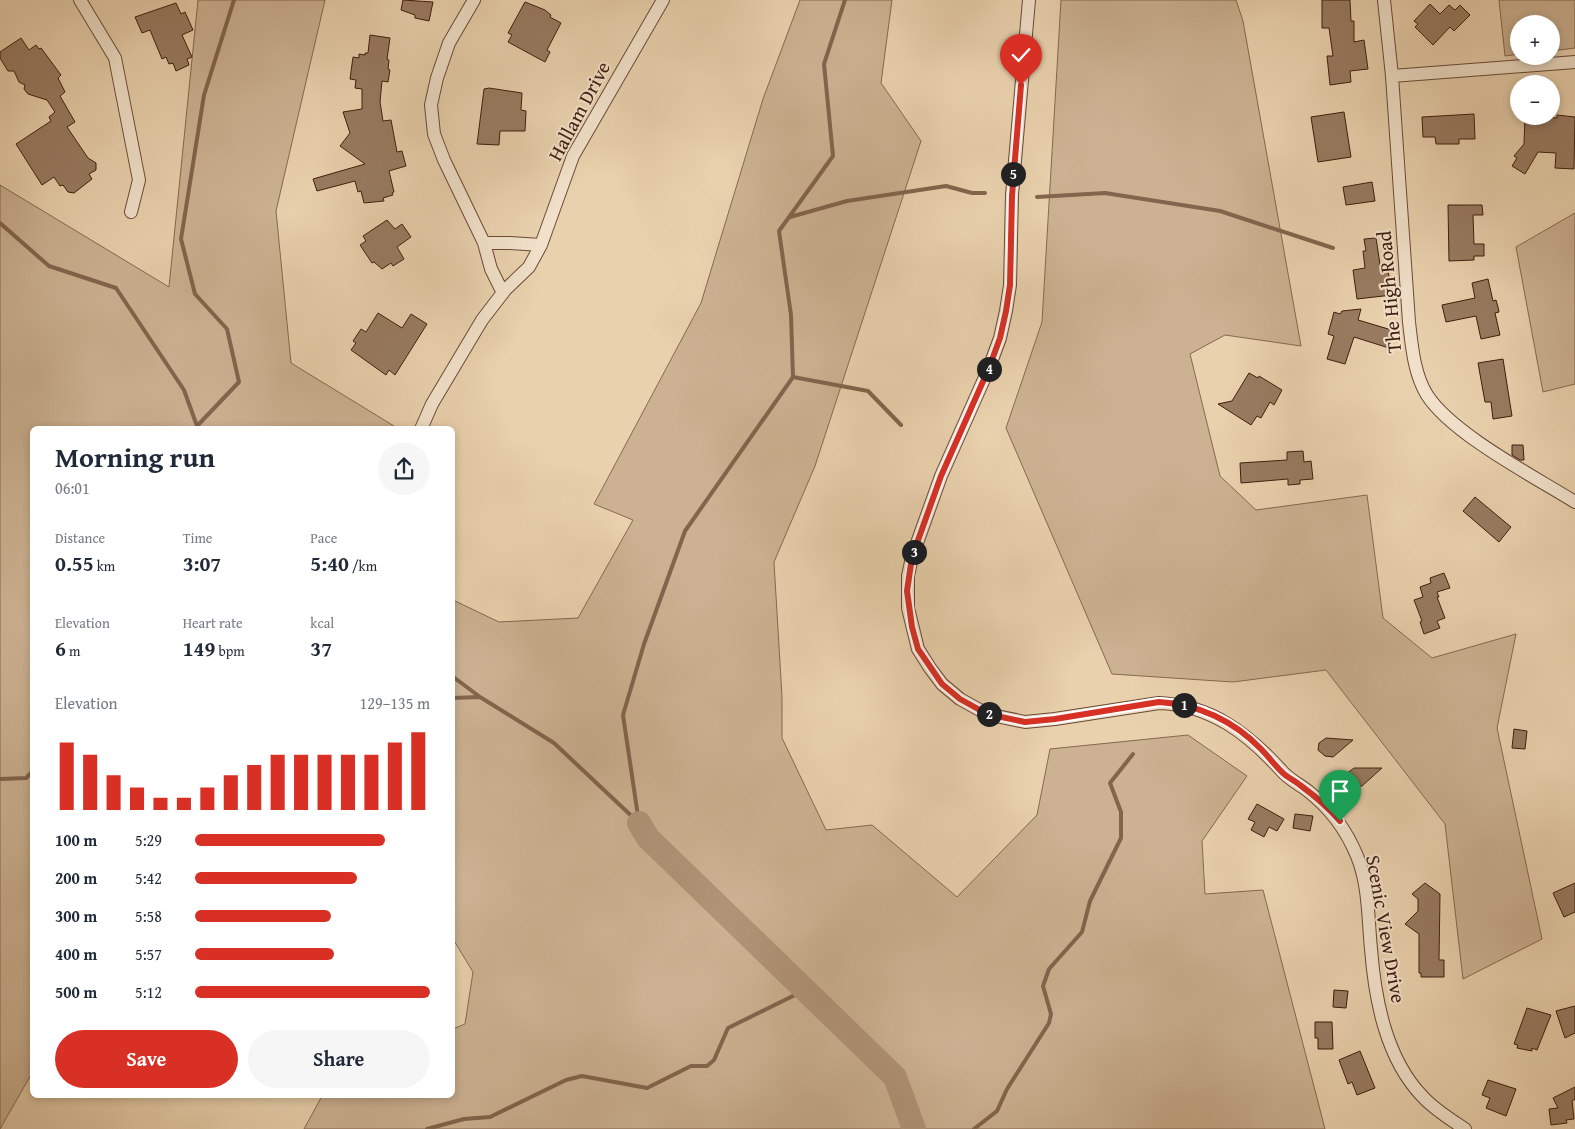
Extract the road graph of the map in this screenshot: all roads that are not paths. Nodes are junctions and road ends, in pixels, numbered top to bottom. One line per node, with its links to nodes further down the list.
1 (80, 0): 8 (street)
2 (474, 0): 9 (street)
3 (663, 0): 10 (street, Hallam Drive)
4 (1029, 0): 14 (street, Scenic View Drive)
5 (1384, 0): 7 (street, The High Road)
6 (1575, 62): 7 (street)
7 (1392, 76): 13 (street, The High Road)
8 (131, 212)
9 (484, 243): 10 (street); 11 (street)
10 (541, 246): 11 (street, Hallam Drive)
11 (503, 293): 12 (street, Hallam Drive)
12 (423, 426)
13 (1575, 502)
14 (1465, 1129)

